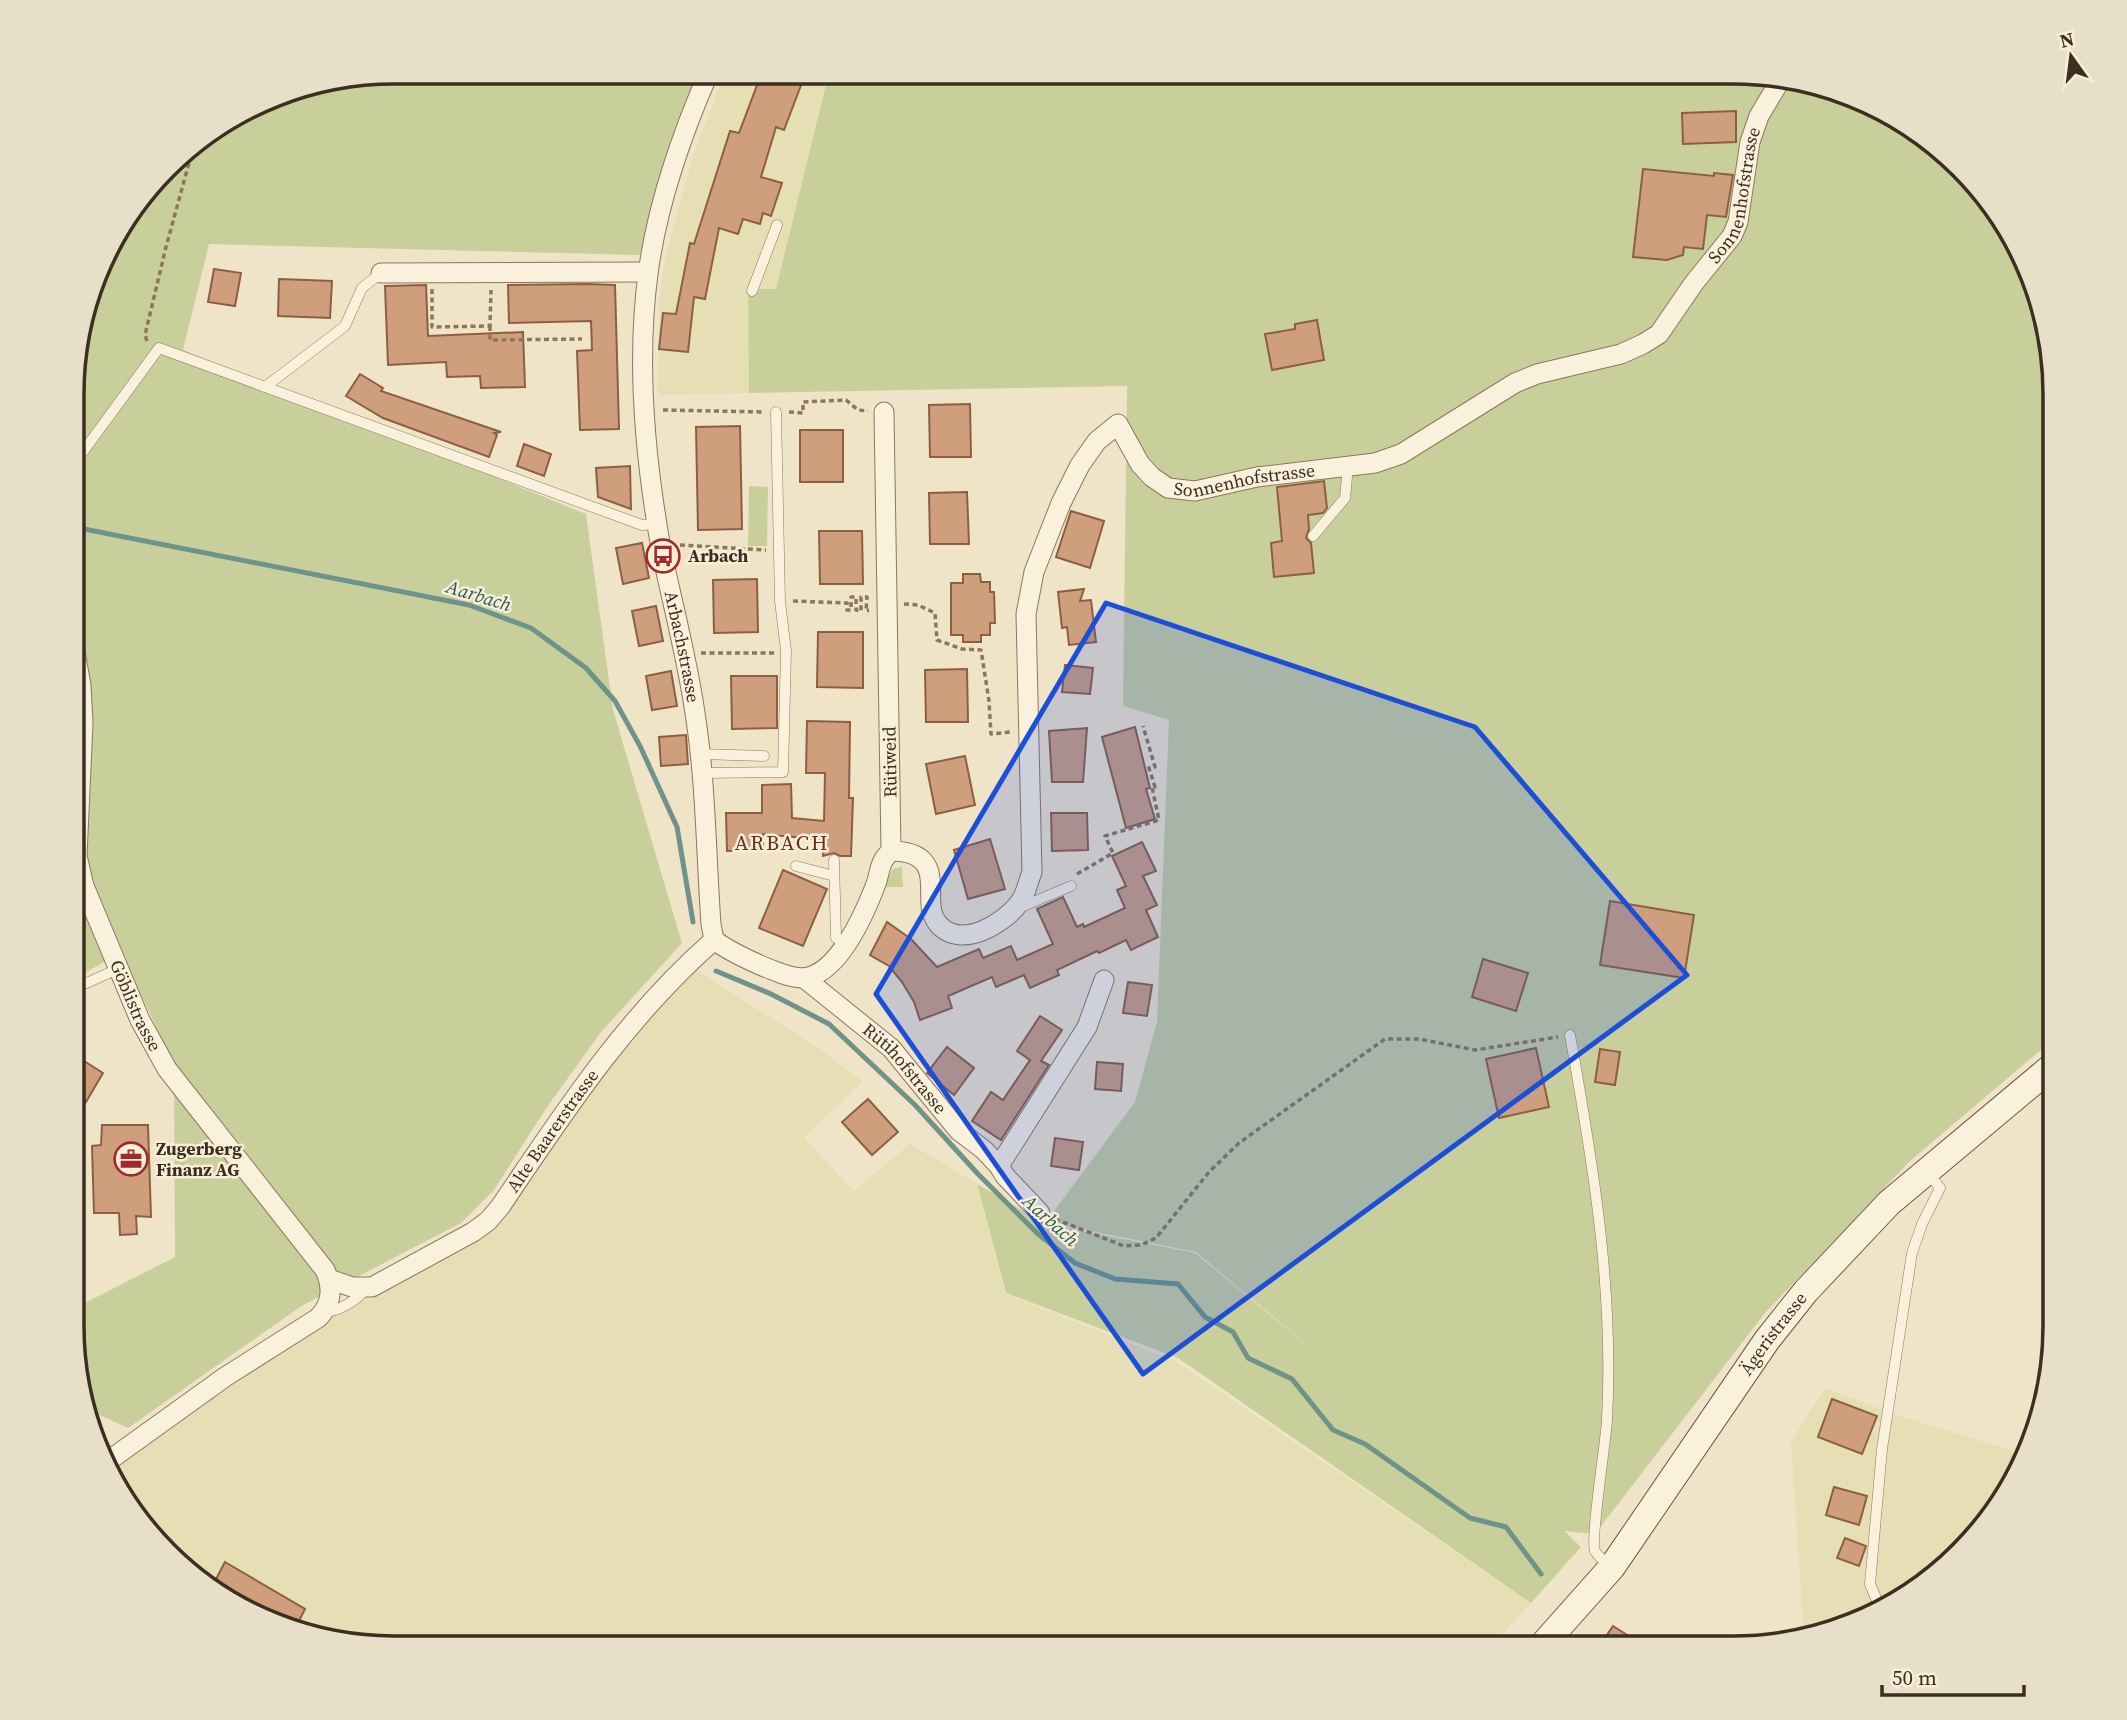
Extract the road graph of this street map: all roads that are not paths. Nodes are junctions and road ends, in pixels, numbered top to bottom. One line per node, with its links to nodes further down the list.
1 (704, 84): 4 (street, Arbachstrasse)
2 (1776, 87): 11 (street, Sonnenhofstrasse)
3 (777, 225): 6 (lane)
4 (648, 272): 5 (street); 12 (street, Arbachstrasse)
5 (381, 273): 7 (lane)
6 (752, 292)
7 (265, 387): 10 (lane); 12 (lane)
8 (775, 412): 15 (lane)
9 (884, 412): 16 (street, Rütiweid)
10 (84, 450)
11 (1348, 466): 13 (lane); 22 (street, Sonnenhofstrasse)
12 (658, 524): 15 (street, Arbachstrasse)
13 (1313, 536)
14 (764, 756): 15 (lane)
15 (702, 764): 23 (street, Arbachstrasse)
16 (891, 850): 22 (street, Sonnenhofstrasse); 24 (street, Rütiweid)
17 (834, 859): 19 (lane)
18 (796, 866): 19 (lane)
19 (834, 876): 24 (lane)
20 (84, 886): 25 (street, Göblistrasse)
21 (1071, 886): 22 (lane)
22 (1012, 911)
23 (714, 940): 26 (street); 35 (street, Alte Baarerstrasse)
24 (846, 945): 26 (street, Rütiweid)
25 (118, 969): 28 (lane); 34 (street, Göblistrasse)
26 (804, 978): 31 (street, Rütihofstrasse)
27 (1104, 980): 31 (street)
28 (84, 984)
29 (1570, 1035): 38 (lane)
30 (2043, 1074): 32 (main road, Ägeristrasse)
31 (999, 1166): 33 (street, Rütihofstrasse)
32 (1926, 1170): 38 (main road, Ägeristrasse); 39 (lane)
33 (1040, 1213)
34 (329, 1279): 35 (street); 36 (street)
35 (365, 1288): 36 (lane, Alte Baarerstrasse)
36 (324, 1312): 37 (street, Alte Baarerstrasse)
37 (114, 1457)
38 (1612, 1567): 40 (main road, Ägeristrasse)
39 (1877, 1600)
40 (1551, 1636)

